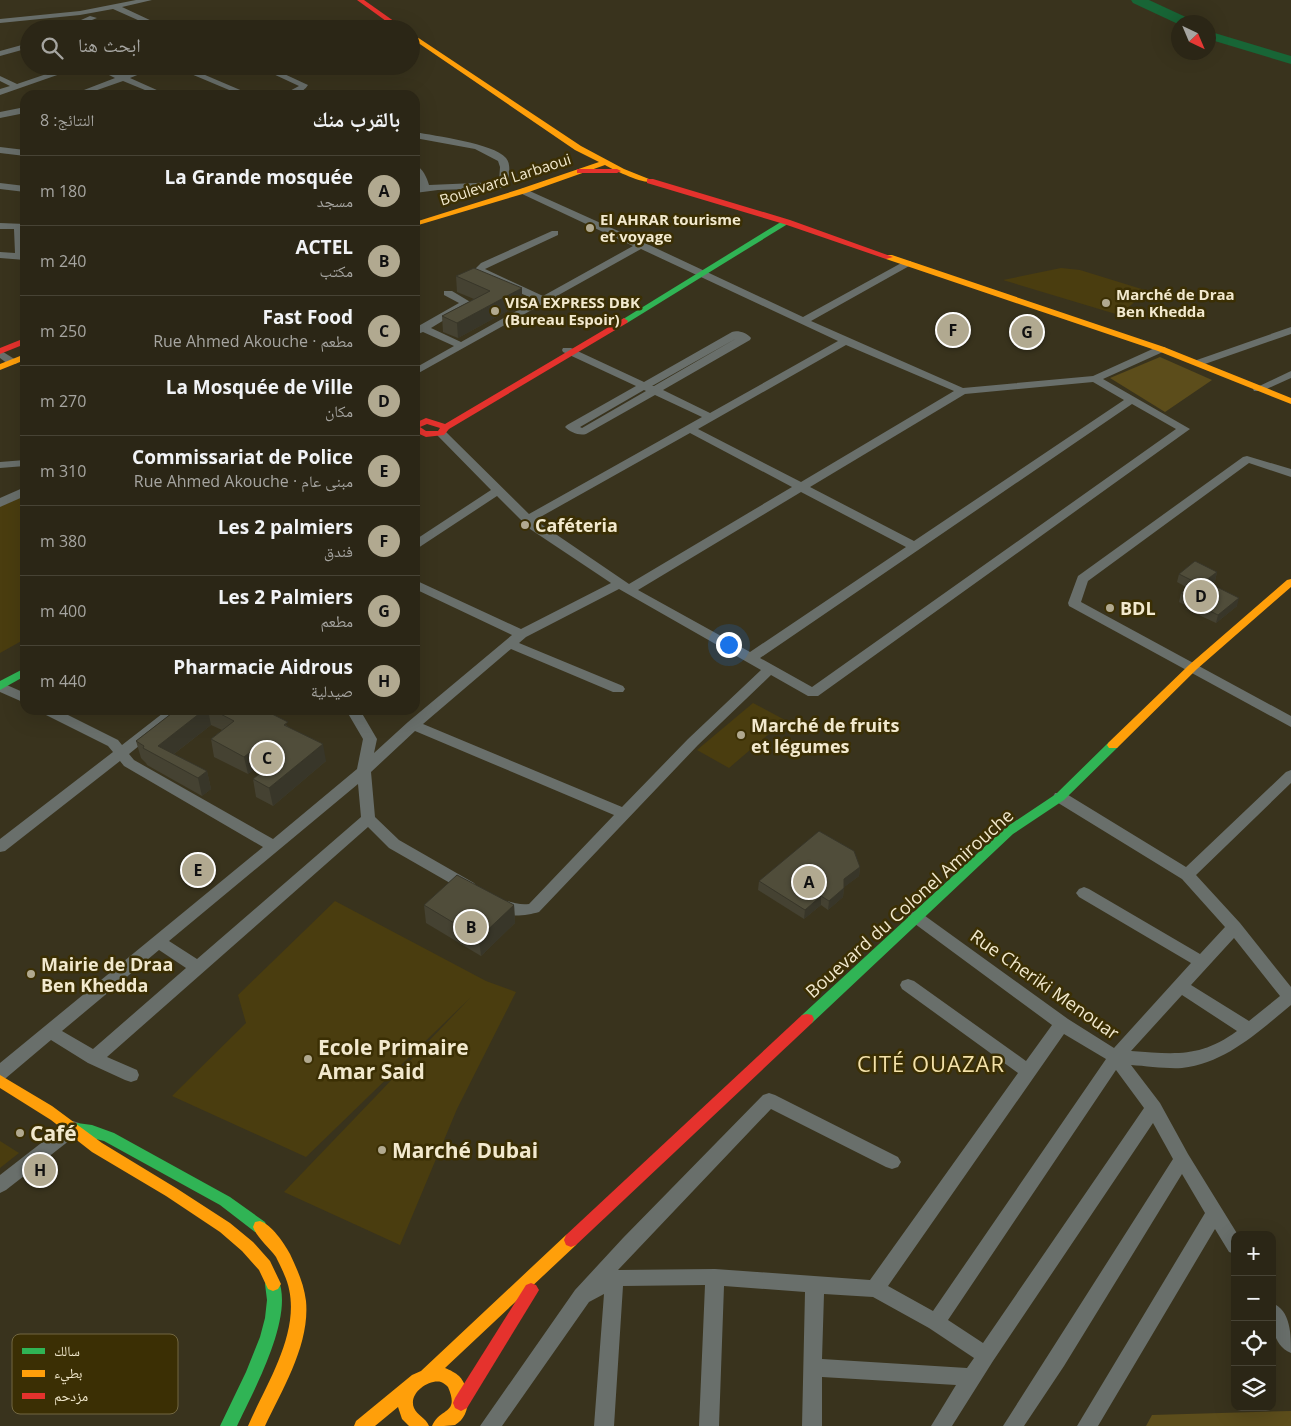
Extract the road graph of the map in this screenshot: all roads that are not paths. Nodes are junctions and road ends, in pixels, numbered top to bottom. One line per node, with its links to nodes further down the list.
1 (148, 0): 3 (street)
2 (360, 0): 7 (main road)
3 (115, 7): 4 (street); 8 (street)
4 (123, 12): 5 (street); 6 (street)
5 (88, 20)
6 (143, 20)
7 (389, 20)
8 (0, 21)
9 (420, 41): 30 (main road)
10 (0, 43): 12 (street)
11 (20, 48): 12 (street)
12 (13, 50): 13 (street)
13 (0, 54)
14 (53, 75): 21 (street)
15 (114, 75): 20 (street)
16 (130, 75): 20 (street)
17 (198, 75): 24 (street)
18 (281, 75): 25 (street)
19 (0, 78): 21 (street)
20 (121, 78): 22 (street); 23 (street)
21 (18, 87): 26 (street)
22 (89, 90)
23 (151, 90)
24 (236, 90)
25 (297, 90)
26 (0, 92)
27 (20, 111): 28 (street)
28 (0, 115)
29 (420, 136): 37 (street)
30 (578, 148): 33 (main road); 34 (main road)
31 (0, 150): 32 (street)
32 (20, 152)
33 (600, 160): 34 (main road, Boulevard Larbaoui); 35 (main road)
34 (575, 168): 35 (main road); 37 (main road, Boulevard Larbaoui); 41 (main road, Boulevard Larbaoui)
35 (621, 171): 43 (main road)
36 (420, 174): 40 (street)
37 (502, 182): 40 (street); 42 (main road, Boulevard Larbaoui)
38 (0, 186): 39 (street)
39 (20, 188)
40 (420, 189)
41 (523, 191): 44 (main road, Boulevard Larbaoui); 48 (street)
42 (459, 198)
43 (784, 221): 51 (main road); 52 (main road)
44 (420, 222)
45 (0, 226): 46 (street)
46 (20, 228)
47 (555, 233): 54 (street)
48 (642, 245): 52 (street); 54 (street)
49 (0, 255): 50 (street)
50 (20, 257)
51 (908, 264): 55 (street); 62 (main road)
52 (699, 271): 55 (street); 63 (main road)
53 (448, 293): 56 (street)
54 (544, 300): 61 (street)
55 (804, 321): 59 (street)
56 (420, 329)
57 (420, 330): 61 (street)
58 (1291, 330): 67 (street)
59 (846, 341): 74 (street); 77 (street)
60 (20, 343): 64 (main road)
61 (462, 346): 69 (street)
62 (1161, 349): 67 (main road); 71 (street)
63 (570, 351): 72 (street); 79 (main road)
64 (0, 352): 66 (street)
65 (20, 359): 66 (main road)
66 (12, 362): 68 (main road)
67 (1198, 363): 73 (main road)
68 (0, 367)
69 (420, 369)
70 (1291, 374): 73 (street)
71 (1095, 379): 74 (street); 75 (street)
72 (650, 388): 72 (street); 72 (street); 77 (street)
73 (1258, 388): 76 (main road)
74 (962, 391): 84 (street)
75 (1131, 400): 90 (street); 99 (street)
76 (1291, 401)
77 (712, 417): 80 (street)
78 (420, 428): 79 (main road)
79 (442, 428): 85 (street)
80 (690, 429): 84 (street); 88 (street)
81 (20, 463): 82 (street)
82 (0, 465)
83 (1291, 473): 98 (street)
84 (801, 487): 90 (street); 93 (street)
85 (498, 490): 88 (street); 89 (street)
86 (20, 493): 87 (street)
87 (0, 503)
88 (527, 520): 93 (street)
89 (420, 543)
90 (914, 547): 97 (street)
91 (1291, 582): 94 (main road, Bouevard du Colonel Amirouche)
92 (420, 586): 95 (street)
93 (624, 587): 95 (street); 97 (street)
94 (1285, 593): 98 (main road, Bouevard du Colonel Amirouche)
95 (520, 634): 96 (street)
96 (510, 644): 102 (street); 108 (street)
97 (750, 658): 99 (street)
98 (1193, 667): 107 (street); 112 (main road, Bouevard du Colonel Amirouche)
99 (768, 670): 113 (street)
100 (20, 674): 101 (main road)
101 (0, 686): 103 (street)
102 (618, 690)
103 (20, 696)
104 (57, 715): 109 (street)
105 (170, 715): 109 (street)
106 (356, 715): 110 (street)
107 (1291, 722)
108 (414, 725): 110 (street); 113 (street)
109 (121, 753): 115 (street); 116 (street)
110 (364, 771): 114 (street); 115 (street)
111 (1291, 775): 117 (street)
112 (1060, 798): 117 (street); 119 (main road, Bouevard du Colonel Amirouche)
113 (626, 814): 114 (street)
114 (368, 819): 123 (street)
115 (274, 846): 121 (street)
116 (0, 847)
117 (1187, 875): 120 (street)
118 (1084, 893): 122 (street)
119 (916, 917): 127 (street, Rue Cheriki Menouar); 143 (main road, Bouevard du Colonel Amirouche)
120 (1234, 927): 122 (street); 126 (street)
121 (158, 942): 123 (street); 129 (street)
122 (1202, 962): 125 (street)
123 (198, 968): 131 (street)
124 (908, 985): 132 (street)
125 (1180, 986): 128 (street); 130 (street)
126 (1290, 997): 128 (street, Rue Cheriki Menouar)
127 (1062, 1024): 130 (street, Rue Cheriki Menouar); 132 (street)
128 (1249, 1030): 130 (street, Rue Cheriki Menouar)
129 (50, 1032): 131 (street); 133 (street)
130 (1116, 1057): 136 (street); 150 (street)
131 (94, 1058): 134 (street)
132 (1027, 1071): 147 (street)
133 (0, 1073)
134 (131, 1075)
135 (0, 1081): 137 (main road)
136 (1154, 1108): 138 (street); 152 (street)
137 (73, 1128): 140 (street); 161 (main road); 162 (main road)
138 (1182, 1159): 141 (street); 170 (street)
139 (892, 1162): 148 (street)
140 (0, 1185)
141 (1215, 1212): 142 (street); 171 (street)
142 (1231, 1239)
143 (555, 1254): 154 (main road, Bouevard du Colonel Amirouche); 157 (main road, Bouevard du Colonel Amirouche)
144 (715, 1277): 145 (street); 146 (street); 167 (street)
145 (614, 1278): 148 (street); 166 (street)
146 (815, 1283): 147 (street); 153 (street)
147 (876, 1289): 150 (street)
148 (582, 1296): 165 (street)
149 (1276, 1318): 151 (street)
150 (936, 1322): 152 (street)
151 (1291, 1344)
152 (986, 1355): 155 (street)
153 (812, 1367): 155 (street); 168 (street)
154 (427, 1375): 156 (main road, Bouevard du Colonel Amirouche); 157 (main road)
155 (972, 1377): 169 (street)
156 (408, 1389): 158 (main road); 163 (main road, Bouevard du Colonel Amirouche)
157 (461, 1403): 159 (main road, Bouevard du Colonel Amirouche)
158 (406, 1412): 160 (main road); 163 (main road)
159 (450, 1423): 164 (main road)
160 (416, 1425)
161 (228, 1426)
162 (256, 1426)
163 (363, 1426)
164 (440, 1426)
165 (490, 1426)
166 (604, 1426)
167 (709, 1426)
168 (812, 1426)
169 (941, 1426)
170 (1013, 1426)
171 (1087, 1426)

